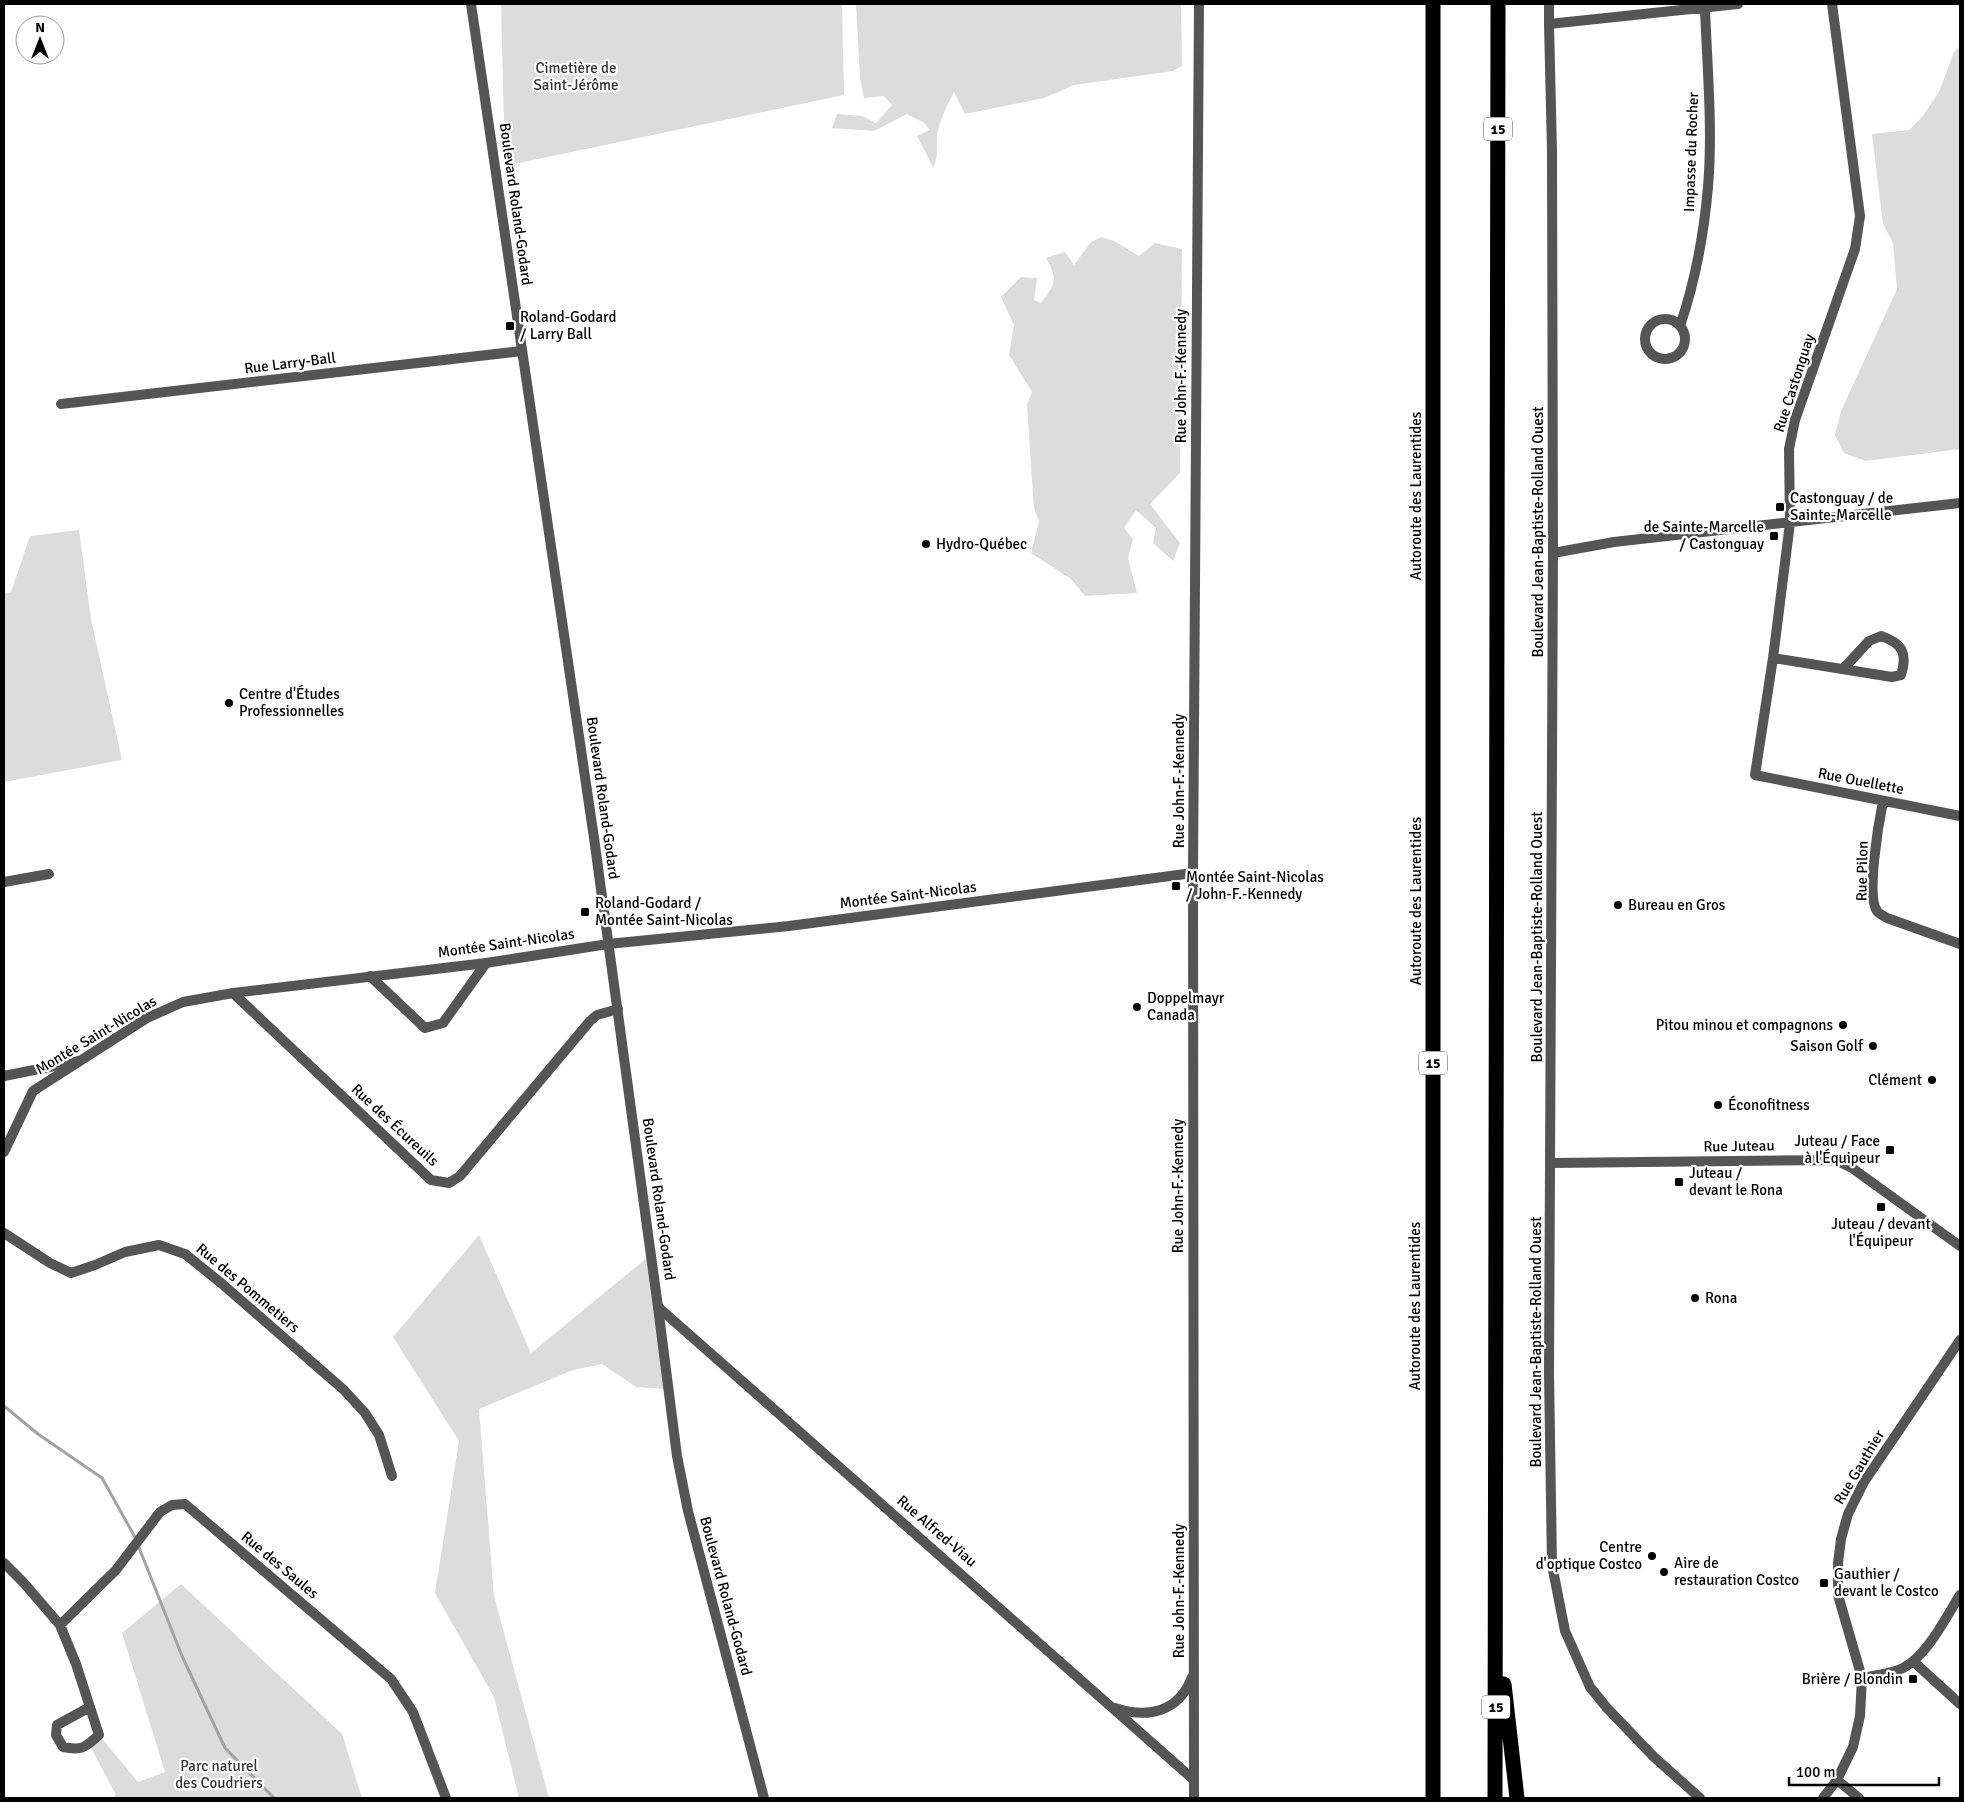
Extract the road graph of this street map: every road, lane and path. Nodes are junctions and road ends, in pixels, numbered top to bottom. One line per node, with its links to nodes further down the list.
1 (471, 4): 13 (street, Boulevard Roland-Godard)
2 (1199, 4): 24 (street, Rue John-F.-Kennedy)
3 (1422, 4): 11 (highway)
4 (1433, 4): 11 (highway, Autoroute des Laurentides / 15)
5 (1498, 4): 43 (highway, 15)
6 (1549, 4): 10 (street, Boulevard Jean-Baptiste-Rolland Ouest)
7 (1738, 4): 9 (street)
8 (1832, 4): 16 (street, Rue Castonguay)
9 (1705, 7): 10 (street); 12 (street, Impasse du Rocher)
10 (1549, 24): 17 (street, Boulevard Jean-Baptiste-Rolland Ouest)
11 (1433, 60): 56 (highway, Autoroute des Laurentides / 15)
12 (1680, 326)
13 (522, 351): 14 (street, Rue Larry-Ball); 26 (street, Boulevard Roland-Godard)
14 (61, 404)
15 (1960, 503): 16 (street)
16 (1790, 523): 17 (street); 18 (street, Rue Castonguay)
17 (1553, 553): 35 (street, Boulevard Jean-Baptiste-Rolland Ouest)
18 (1773, 658): 19 (street); 20 (street, Rue Castonguay)
19 (1843, 669): 19 (street)
20 (1755, 775): 21 (street, Rue Ouellette)
21 (1882, 801): 22 (street, Rue Ouellette); 27 (street, Rue Pilon)
22 (1960, 816)
23 (49, 874): 25 (street)
24 (1193, 874): 26 (street, Montée Saint-Nicolas); 46 (street, Rue John-F.-Kennedy)
25 (4, 882)
26 (608, 944): 28 (street, Montée Saint-Nicolas); 31 (street, Boulevard Roland-Godard)
27 (1960, 944)
28 (486, 963): 29 (street, Montée Saint-Nicolas); 29 (street)
29 (370, 976): 30 (street, Montée Saint-Nicolas)
30 (233, 993): 31 (street, Rue des Écureuils); 32 (street, Montée Saint-Nicolas)
31 (618, 1009): 38 (street, Boulevard Roland-Godard)
32 (81, 1061): 33 (street); 34 (street, Montée Saint-Nicolas)
33 (4, 1076)
34 (4, 1152)
35 (1551, 1163): 37 (street, Rue Juteau); 59 (street, Boulevard Jean-Baptiste-Rolland Ouest)
36 (4, 1233): 40 (street, Rue des Pommetiers)
37 (1960, 1246)
38 (658, 1306): 50 (street, Rue Alfred-Viau); 54 (street, Boulevard Roland-Godard)
39 (1960, 1340): 47 (street, Rue Gauthier)
40 (392, 1476)
41 (4, 1563): 44 (street)
42 (1960, 1595): 45 (street)
43 (1496, 1616): 57 (highway, 15); 58 (highway)
44 (60, 1625): 49 (street); 53 (street, Rue des Saules)
45 (1914, 1662): 47 (street); 48 (street)
46 (1194, 1674): 50 (street); 51 (street, Rue John-F.-Kennedy)
47 (1862, 1678): 52 (street, Rue Gauthier)
48 (1960, 1704)
49 (90, 1707): 49 (street)
50 (1115, 1708): 51 (street, Rue Alfred-Viau)
51 (1194, 1780): 55 (street, Rue John-F.-Kennedy)
52 (1837, 1780): 60 (street, Rue Gauthier); 61 (street)
53 (446, 1798)
54 (764, 1798)
55 (1194, 1798)
56 (1433, 1798)
57 (1495, 1798)
58 (1517, 1798)
59 (1700, 1798)
60 (1824, 1798)
61 (1859, 1798)

